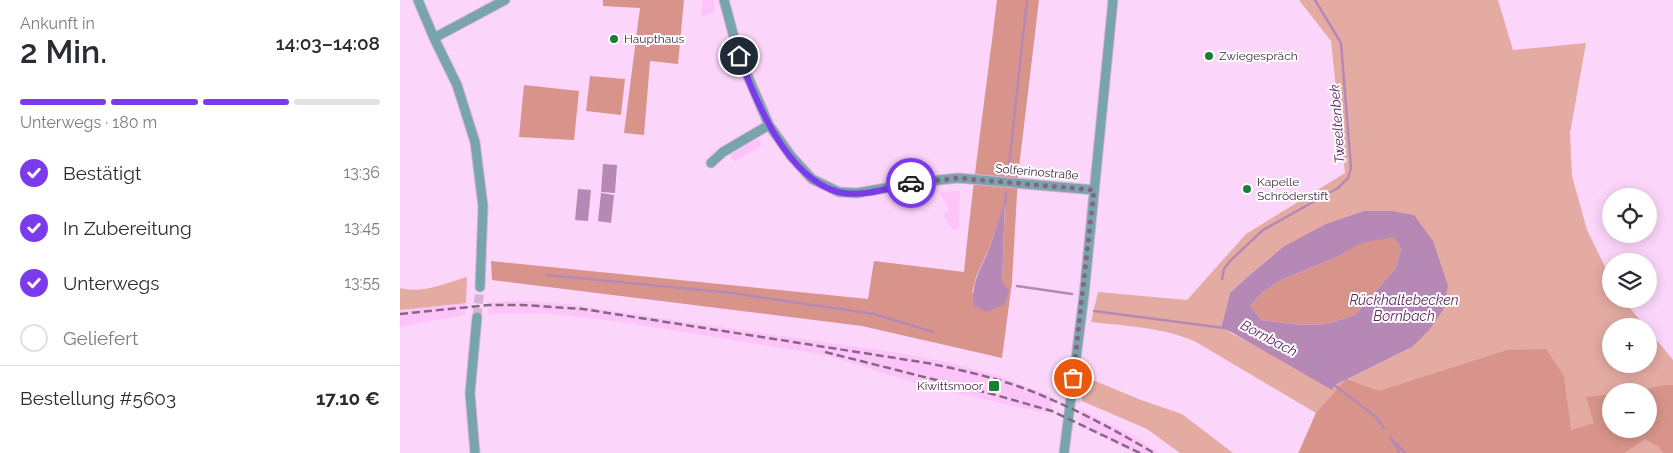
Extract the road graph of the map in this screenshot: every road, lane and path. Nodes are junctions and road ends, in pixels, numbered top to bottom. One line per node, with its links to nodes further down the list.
1 (418, 0): 5 (street)
2 (505, 0): 5 (street)
3 (724, 0): 6 (street, Solferinostraße)
4 (1113, 0): 8 (street)
5 (434, 38): 9 (street)
6 (770, 125): 7 (street); 8 (street, Solferinostraße)
7 (711, 163)
8 (1094, 190): 12 (street)
9 (480, 287)
10 (477, 317): 11 (street)
11 (475, 453)
12 (1064, 453)

